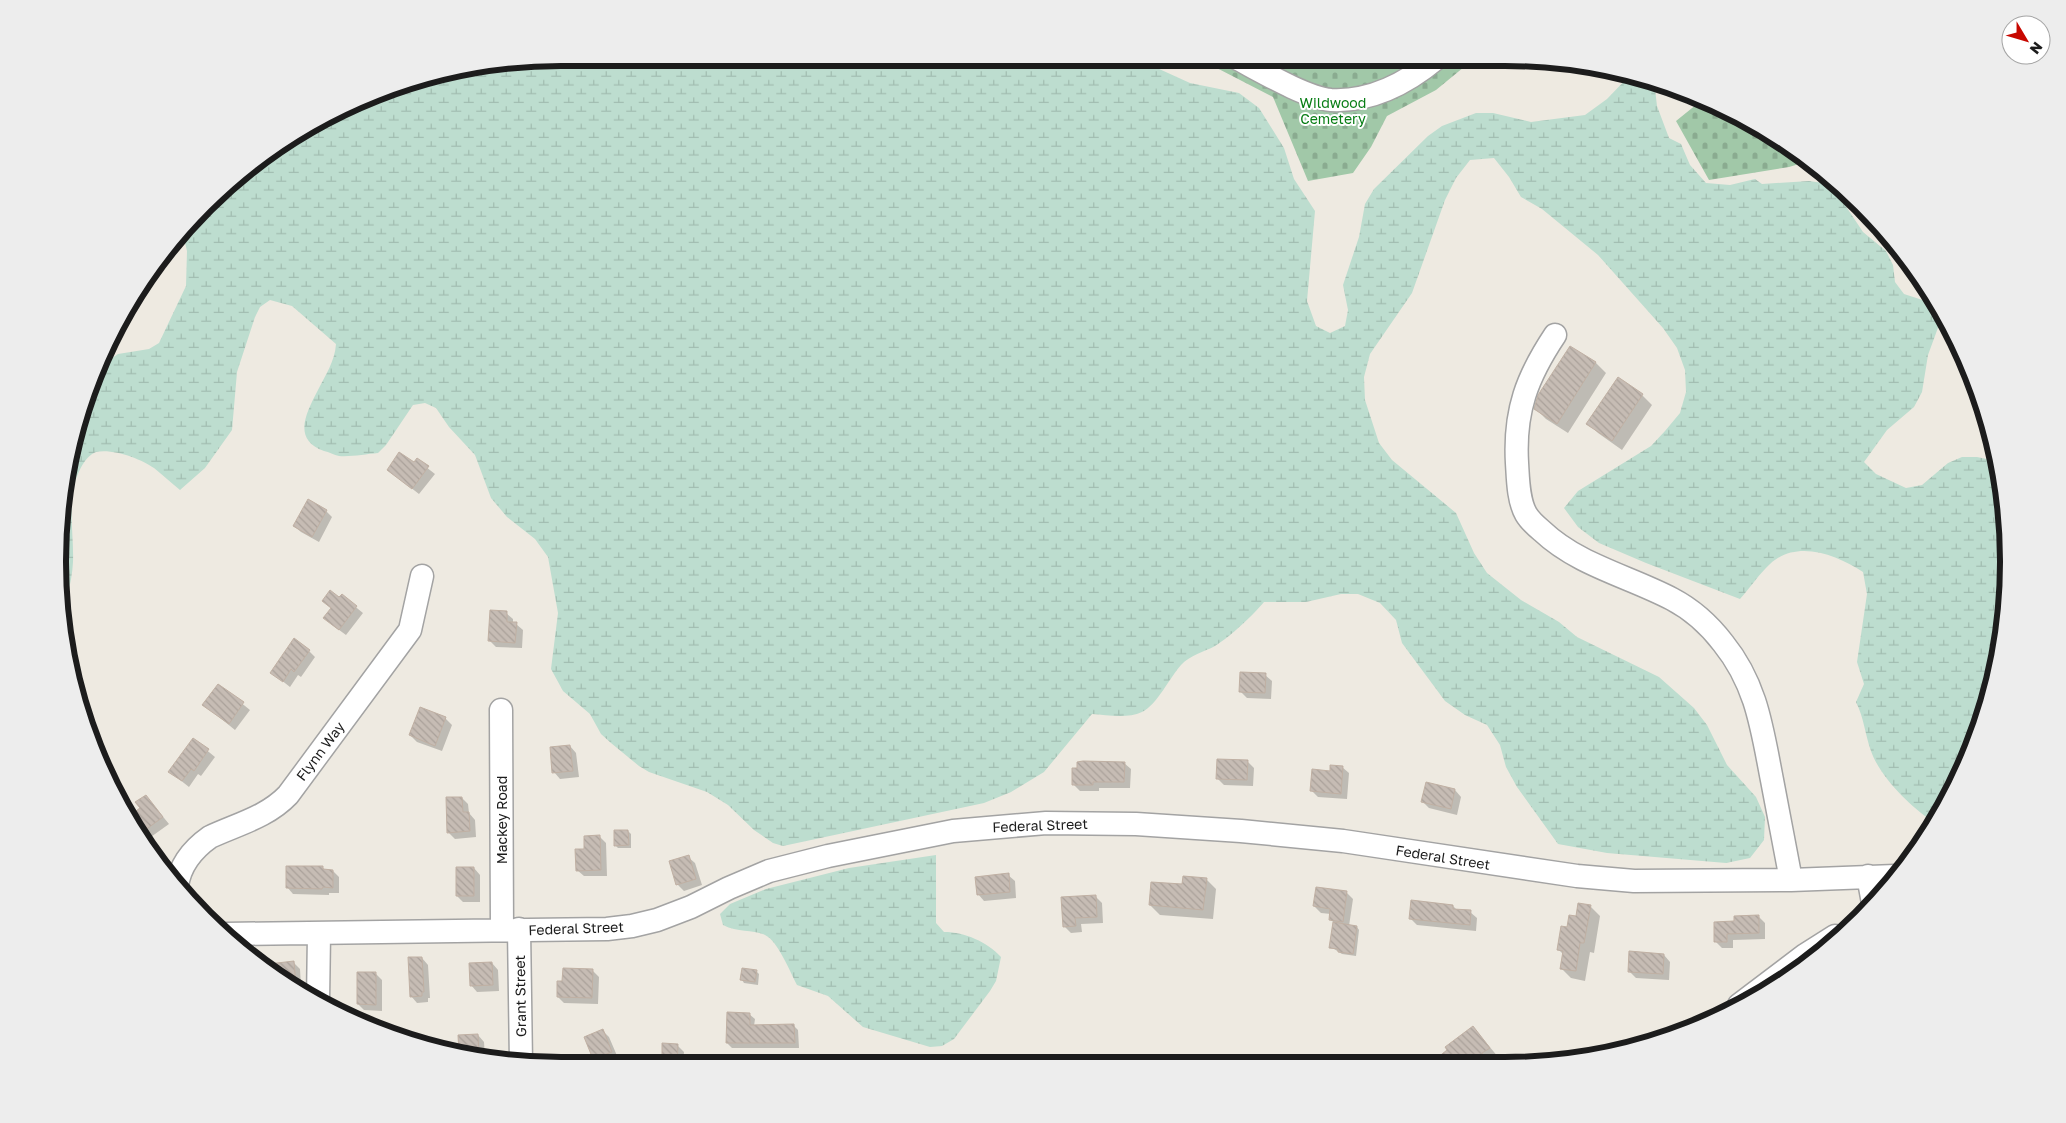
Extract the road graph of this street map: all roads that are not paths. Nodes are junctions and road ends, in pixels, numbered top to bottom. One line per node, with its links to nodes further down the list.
1 (1252, 66): 2 (street)
2 (1426, 66)
3 (1556, 335): 9 (street)
4 (422, 576): 6 (street, Flynn Way)
5 (501, 710): 11 (street, Mackey Road)
6 (179, 876)
7 (1868, 876): 8 (street, Federal Street); 9 (street, Federal Street); 10 (street)
8 (1887, 876)
9 (1791, 880): 11 (street, Federal Street)
10 (1871, 894)
11 (510, 929): 13 (street, Federal Street); 15 (street, Grant Street)
12 (235, 934): 13 (street, Federal Street)
13 (319, 934): 14 (street)
14 (318, 992)
15 (520, 1055)

